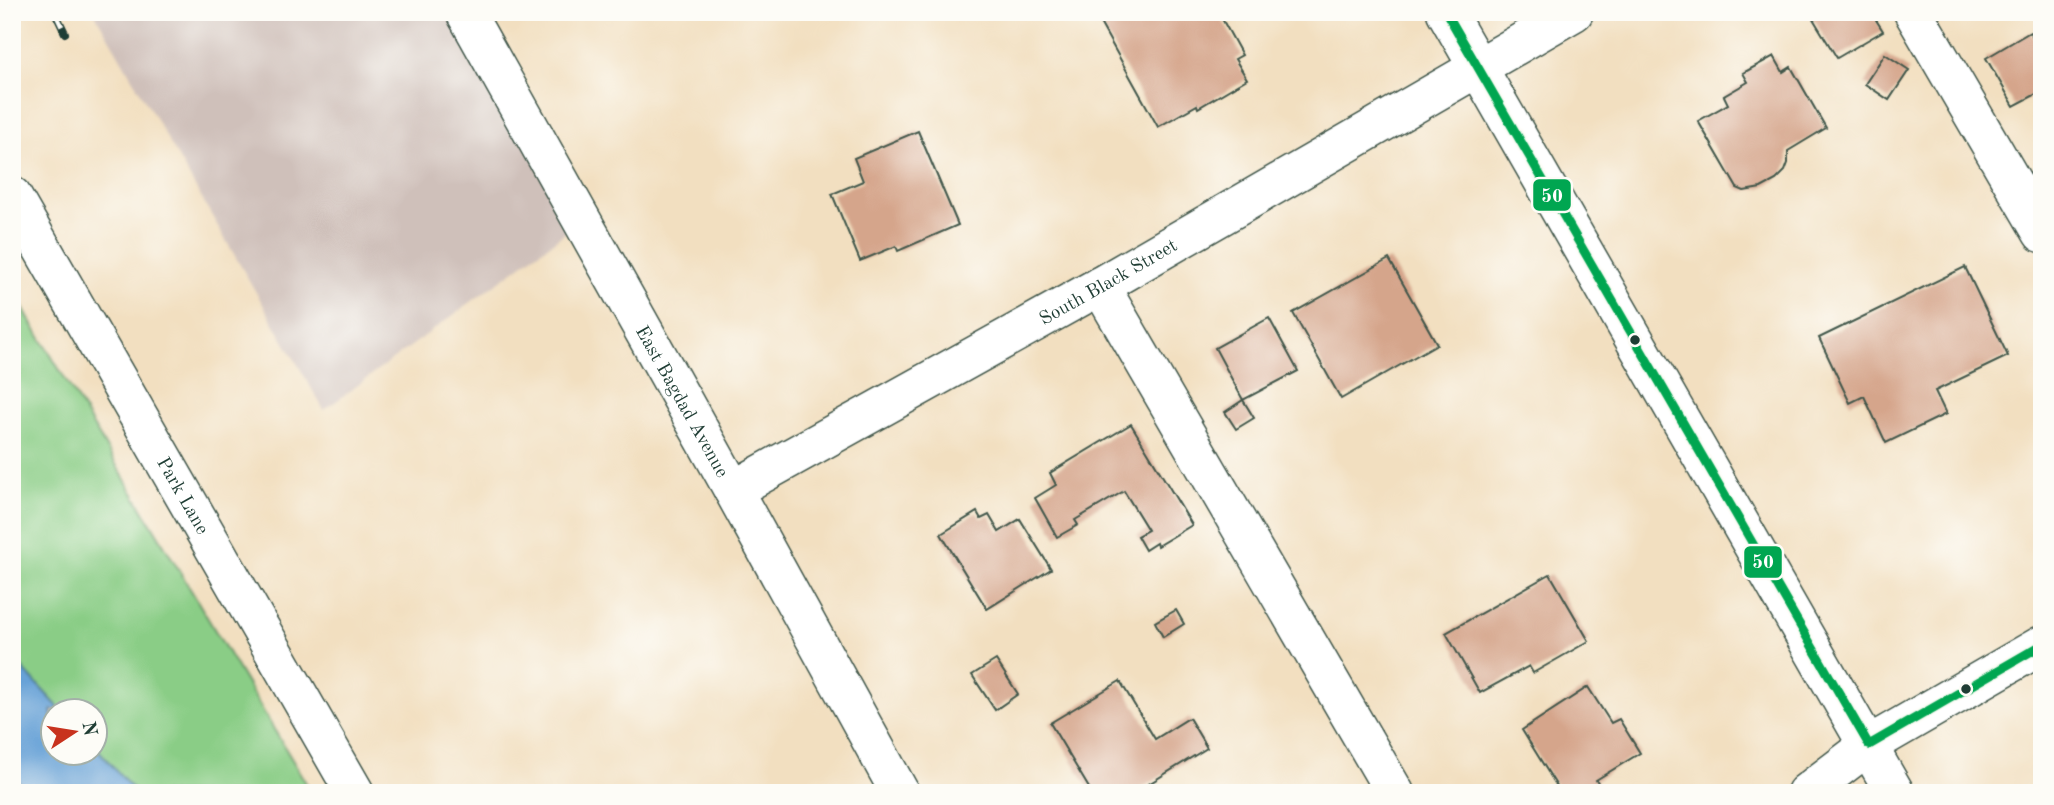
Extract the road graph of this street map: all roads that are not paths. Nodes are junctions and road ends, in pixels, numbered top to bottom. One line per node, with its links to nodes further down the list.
1 (465, 12): 9 (street, East Bagdad Avenue)
2 (1446, 12): 5 (street)
3 (1574, 12): 5 (street, South Black Street)
4 (1913, 12): 7 (street)
5 (1478, 68): 8 (street, South Black Street); 11 (street)
6 (12, 195): 12 (street, Park Lane)
7 (2042, 233)
8 (1100, 286): 9 (street, South Black Street); 14 (street)
9 (733, 490): 13 (street, East Bagdad Avenue)
10 (2042, 645): 11 (street)
11 (1869, 745): 15 (street); 16 (street)
12 (355, 793)
13 (900, 793)
14 (1395, 793)
15 (1806, 793)
16 (1895, 793)

